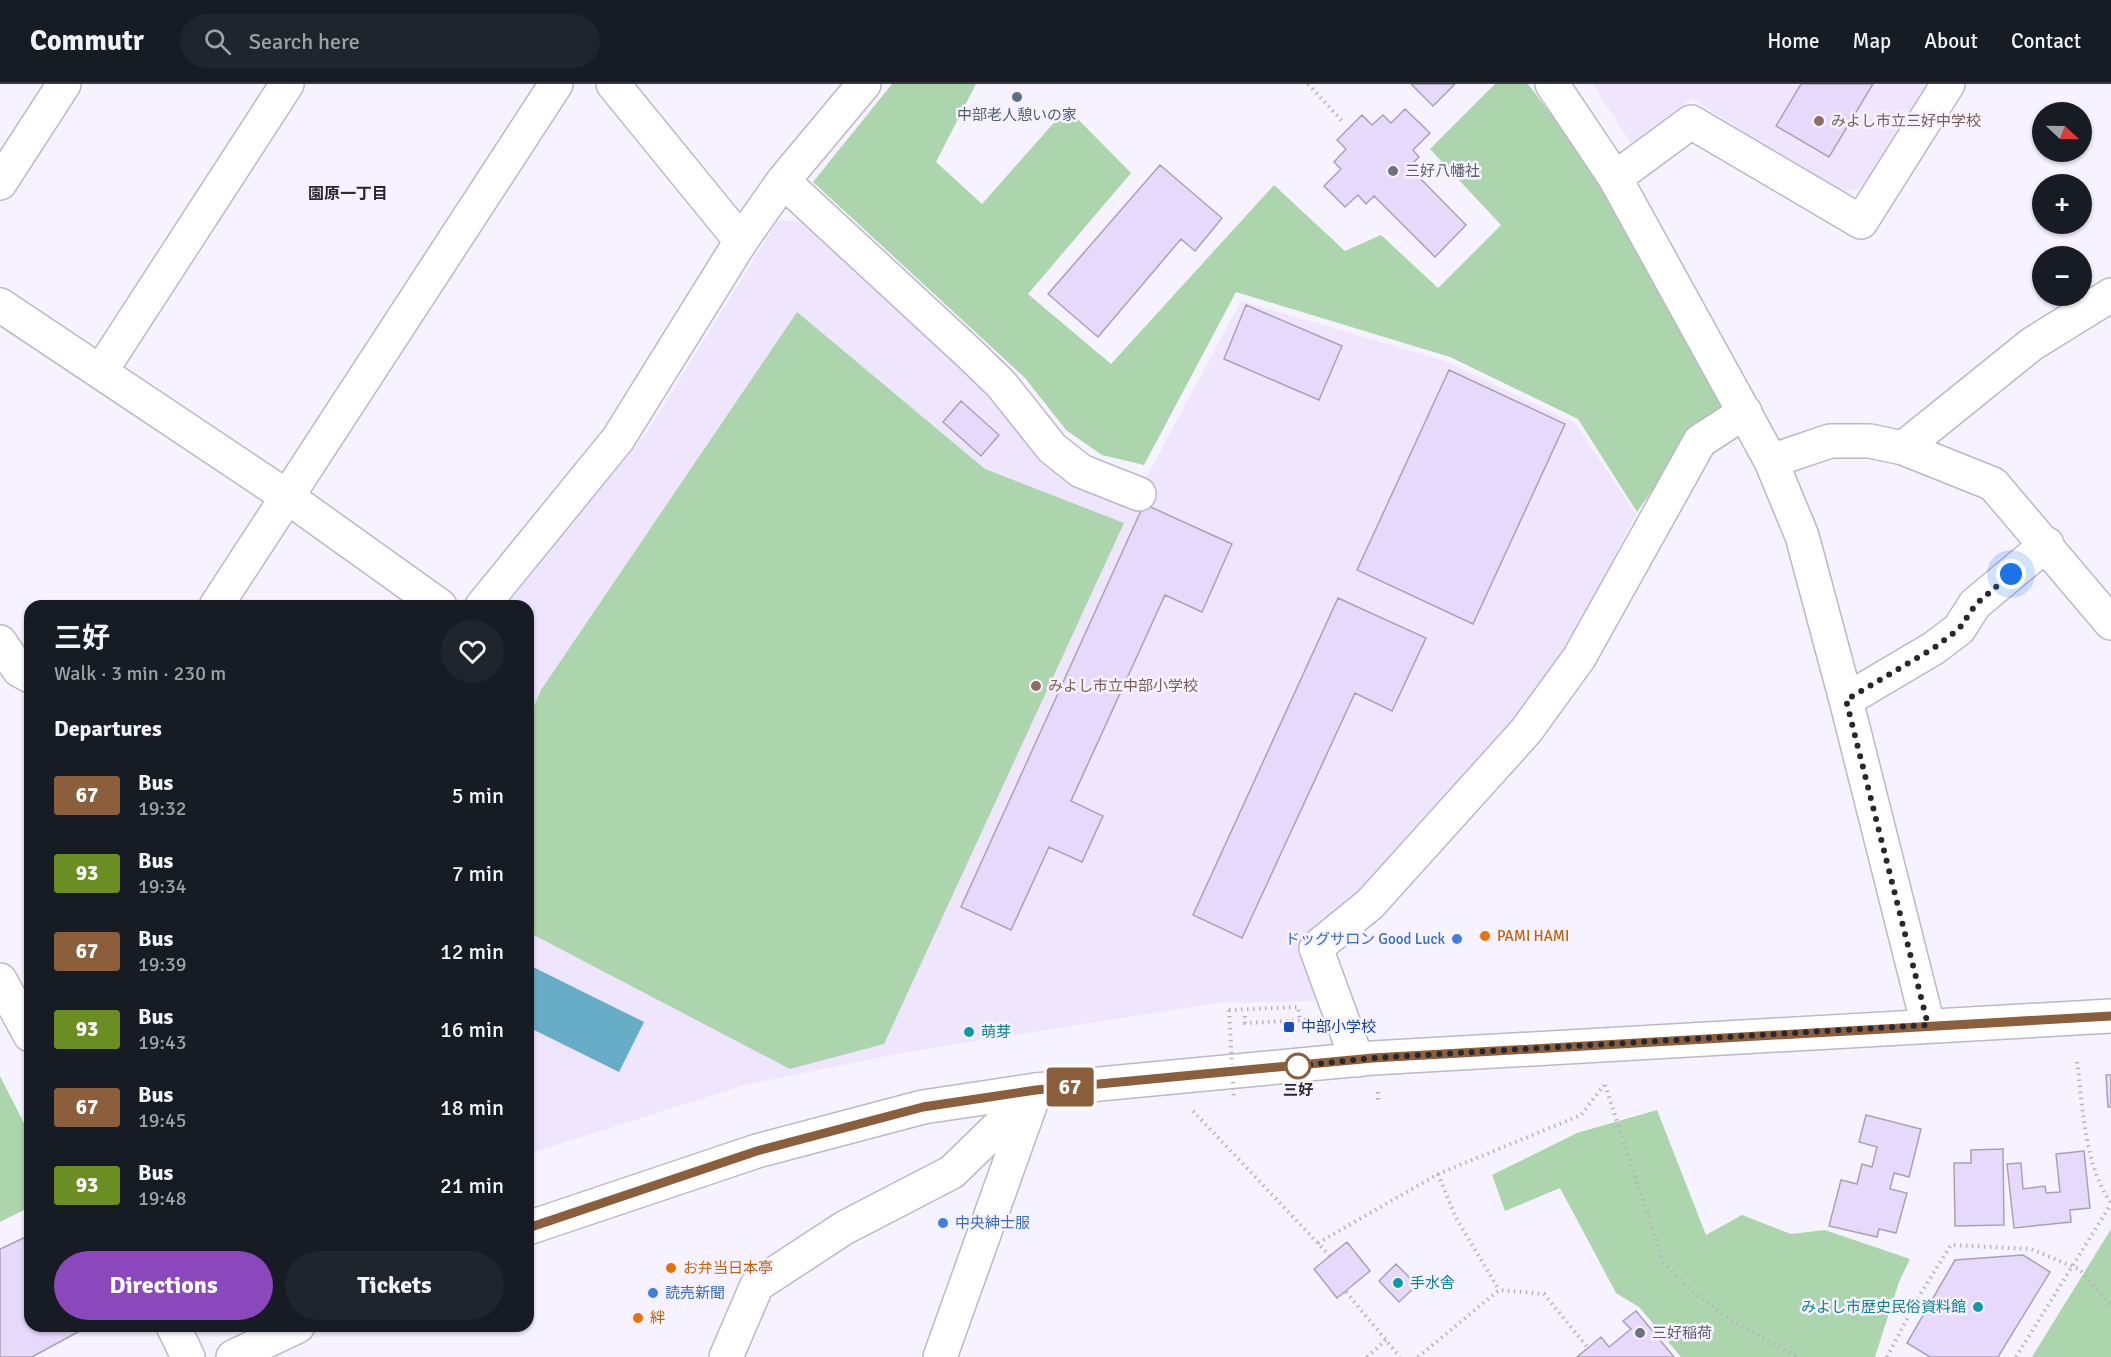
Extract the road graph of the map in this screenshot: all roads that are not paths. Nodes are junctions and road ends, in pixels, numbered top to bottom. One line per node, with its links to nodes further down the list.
1 (64, 84): 10 (street)
2 (287, 84): 14 (street)
3 (556, 84): 19 (street)
4 (612, 84): 11 (street)
5 (864, 84): 9 (street)
6 (1552, 84): 8 (street)
7 (1948, 84): 8 (street)
8 (1615, 178): 15 (street)
9 (783, 181): 11 (street); 18 (street)
10 (0, 183)
11 (741, 241): 23 (street)
12 (2111, 296): 16 (street)
13 (0, 305): 14 (street)
14 (101, 371): 19 (street)
15 (1745, 412): 17 (street); 32 (street)
16 (1903, 448): 17 (street); 20 (street)
17 (1772, 461): 27 (street)
18 (1139, 494)
19 (289, 498): 21 (street); 22 (street)
20 (2047, 544): 24 (street); 27 (street)
21 (220, 600)
22 (432, 600)
23 (487, 600)
24 (2111, 623)
25 (0, 642): 26 (street)
26 (24, 673)
27 (1846, 700): 31 (street)
28 (0, 980): 30 (street)
29 (2111, 1016): 31 (street)
30 (24, 1024)
31 (1928, 1025): 32 (street)
32 (1357, 1060): 33 (street)
33 (1036, 1090): 34 (street); 39 (street); 40 (street)
34 (534, 1226)
35 (176, 1332): 37 (street)
36 (285, 1332): 38 (street)
37 (188, 1357)
38 (233, 1357)
39 (726, 1357)
40 (940, 1357)

